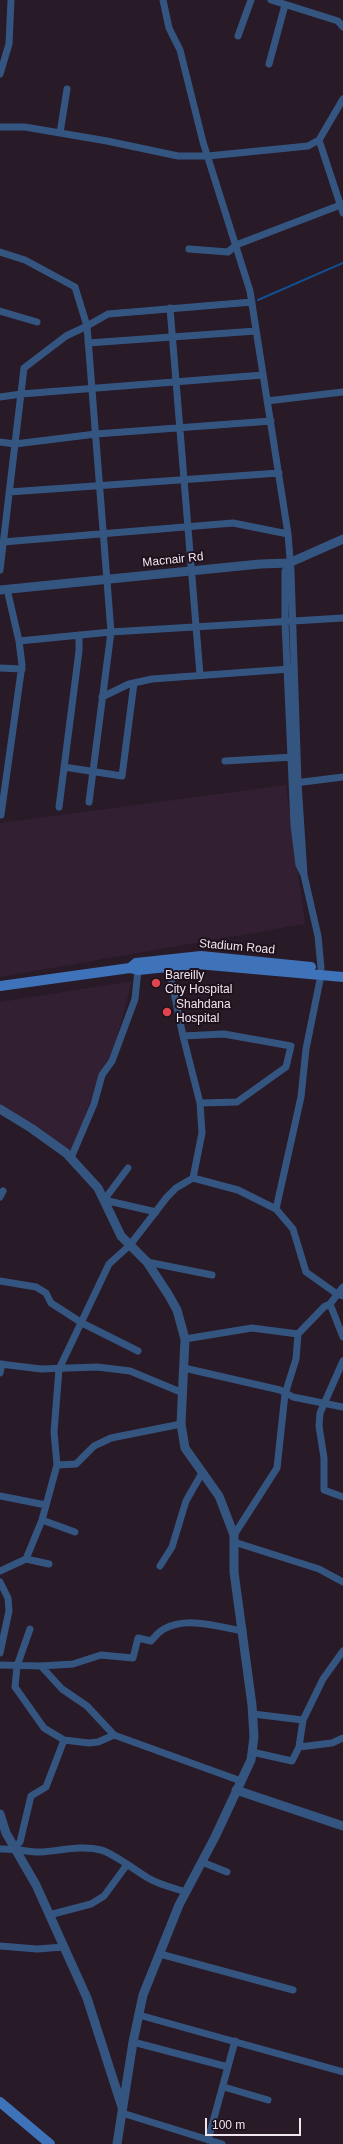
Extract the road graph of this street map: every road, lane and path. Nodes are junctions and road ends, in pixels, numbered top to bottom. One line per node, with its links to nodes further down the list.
1 (10, 0): 9 (street)
2 (163, 0): 15 (street)
3 (251, 0): 7 (street)
4 (271, 0): 5 (street)
5 (286, 5): 6 (street); 8 (street)
6 (343, 27)
7 (238, 36)
8 (269, 64)
9 (0, 74)
10 (68, 89): 13 (street)
11 (343, 99): 14 (street)
12 (0, 127): 13 (street)
13 (60, 133): 15 (street)
14 (318, 140): 15 (street); 16 (street)
15 (208, 156): 17 (street)
16 (342, 208): 17 (street)
17 (236, 245): 18 (street); 20 (street)
18 (189, 249)
19 (0, 252): 24 (street)
20 (252, 302): 21 (street); 25 (street)
21 (170, 308): 24 (street); 26 (street)
22 (0, 311): 23 (street)
23 (37, 322)
24 (87, 326): 27 (street); 32 (street)
25 (256, 330): 26 (street); 28 (street)
26 (173, 336): 27 (street); 29 (street)
27 (88, 343): 30 (street)
28 (263, 375): 29 (street); 34 (street)
29 (177, 382): 30 (street); 36 (street)
30 (92, 388): 32 (street); 37 (street)
31 (343, 392): 34 (street)
32 (20, 394): 33 (street); 39 (street)
33 (0, 397)
34 (268, 401): 35 (street)
35 (271, 421): 36 (street); 40 (street)
36 (180, 428): 37 (street); 41 (street)
37 (96, 434): 39 (street); 42 (street)
38 (0, 442): 39 (street)
39 (15, 444): 43 (street)
40 (279, 473): 41 (street); 46 (street)
41 (184, 480): 42 (street); 44 (street)
42 (100, 487): 43 (street); 45 (street)
43 (9, 492): 48 (street)
44 (188, 527): 45 (street); 46 (street); 51 (street)
45 (103, 532): 48 (street); 52 (street)
46 (288, 534): 49 (street)
47 (343, 539): 49 (street, Macnair Rd)
48 (3, 542): 50 (street)
49 (290, 563): 51 (street, Macnair Rd); 55 (street)
50 (0, 570)
51 (191, 571): 52 (street, Macnair Rd); 56 (street)
52 (107, 579): 53 (street, Macnair Rd); 57 (street)
53 (4, 590): 59 (street)
54 (343, 618): 55 (street)
55 (289, 622): 56 (street); 62 (street)
56 (196, 628): 57 (street); 63 (street)
57 (111, 632): 58 (street); 65 (street)
58 (79, 635): 59 (street); 68 (street)
59 (19, 641): 61 (street)
60 (0, 668): 61 (street)
61 (22, 669): 74 (street)
62 (291, 669): 63 (street); 66 (street)
63 (200, 674): 64 (street)
64 (134, 683): 65 (street); 69 (street)
65 (102, 697): 69 (street)
66 (293, 757): 67 (street); 71 (street)
67 (225, 761)
68 (64, 766): 69 (street); 73 (street)
69 (93, 772): 72 (street)
70 (343, 777): 71 (street)
71 (294, 783): 78 (street)
72 (89, 802)
73 (59, 807)
74 (1, 815)
75 (171, 966): 76 (main road, Stadium Road); 78 (main road, Stadium Road); 81 (street)
76 (134, 969): 78 (main road, Stadium Road); 80 (main road, Stadium Road); 84 (street)
77 (343, 970): 78 (main road, Stadium Road)
78 (321, 971): 79 (main road, Stadium Road); 88 (street)
79 (343, 976)
80 (0, 986)
81 (183, 1036): 82 (street); 82 (street)
82 (200, 1103): 86 (street)
83 (0, 1110): 84 (street)
84 (71, 1158): 87 (street)
85 (128, 1168): 87 (street)
86 (194, 1178): 88 (street); 89 (street)
87 (104, 1200): 89 (street); 90 (street)
88 (276, 1209): 95 (street)
89 (156, 1212): 90 (street)
90 (130, 1245): 91 (street); 97 (street)
91 (147, 1262): 92 (street); 100 (street)
92 (212, 1275)
93 (0, 1281): 97 (street)
94 (343, 1287): 95 (street)
95 (340, 1295): 96 (street)
96 (330, 1304): 98 (street); 99 (street)
97 (82, 1323): 101 (street); 105 (street)
98 (298, 1334): 100 (street); 108 (street)
99 (343, 1337)
100 (185, 1339): 104 (street)
101 (138, 1351)
102 (343, 1361): 109 (street)
103 (1, 1364): 105 (street); 106 (street)
104 (184, 1368): 107 (street); 108 (street)
105 (59, 1369): 107 (street); 112 (street)
106 (0, 1373)
107 (183, 1393): 111 (street)
108 (285, 1394): 109 (street); 119 (street)
109 (325, 1404): 110 (street); 115 (street)
110 (343, 1407)
111 (181, 1424): 112 (street); 113 (street)
112 (57, 1465): 116 (street)
113 (202, 1473): 119 (street); 122 (street)
114 (0, 1496): 116 (street)
115 (343, 1496)
116 (46, 1505): 117 (street)
117 (42, 1520): 118 (street); 120 (street)
118 (75, 1532)
119 (234, 1538): 125 (street); 127 (street)
120 (26, 1560): 121 (street); 123 (street)
121 (49, 1564)
122 (160, 1566)
123 (0, 1571)
124 (0, 1582): 129 (street)
125 (343, 1582)
126 (30, 1629): 131 (street)
127 (243, 1632): 132 (street); 133 (street)
128 (343, 1651): 134 (street)
129 (0, 1653)
130 (0, 1665): 131 (street)
131 (17, 1666): 132 (street); 137 (street)
132 (41, 1666): 135 (street)
133 (253, 1714): 134 (street); 139 (street)
134 (303, 1720): 138 (street)
135 (114, 1735): 137 (street); 140 (street)
136 (343, 1738): 138 (street)
137 (64, 1740): 144 (street)
138 (299, 1747): 139 (street)
139 (252, 1752): 140 (street)
140 (241, 1781): 141 (street)
141 (236, 1790): 143 (street); 146 (street)
142 (0, 1814): 144 (street)
143 (343, 1826)
144 (14, 1848): 145 (street); 147 (street); 150 (street)
145 (0, 1849)
146 (202, 1862): 148 (street); 149 (street)
147 (126, 1866): 149 (street); 150 (street)
148 (227, 1872)
149 (186, 1892): 153 (street)
150 (49, 1915): 152 (street)
151 (0, 1946): 152 (street)
152 (64, 1947): 163 (street)
153 (160, 1954): 154 (street); 155 (street)
154 (293, 1990)
155 (139, 2015): 156 (street); 157 (street)
156 (133, 2042): 158 (street); 163 (street)
157 (235, 2042): 158 (street); 159 (street)
158 (228, 2067): 160 (street)
159 (343, 2072)
160 (224, 2086): 161 (street); 164 (street)
161 (268, 2100)
162 (0, 2102): 165 (main road)
163 (122, 2111): 164 (street); 166 (street)
164 (208, 2140): 167 (street)
165 (50, 2144)
166 (117, 2144)
167 (222, 2144)

